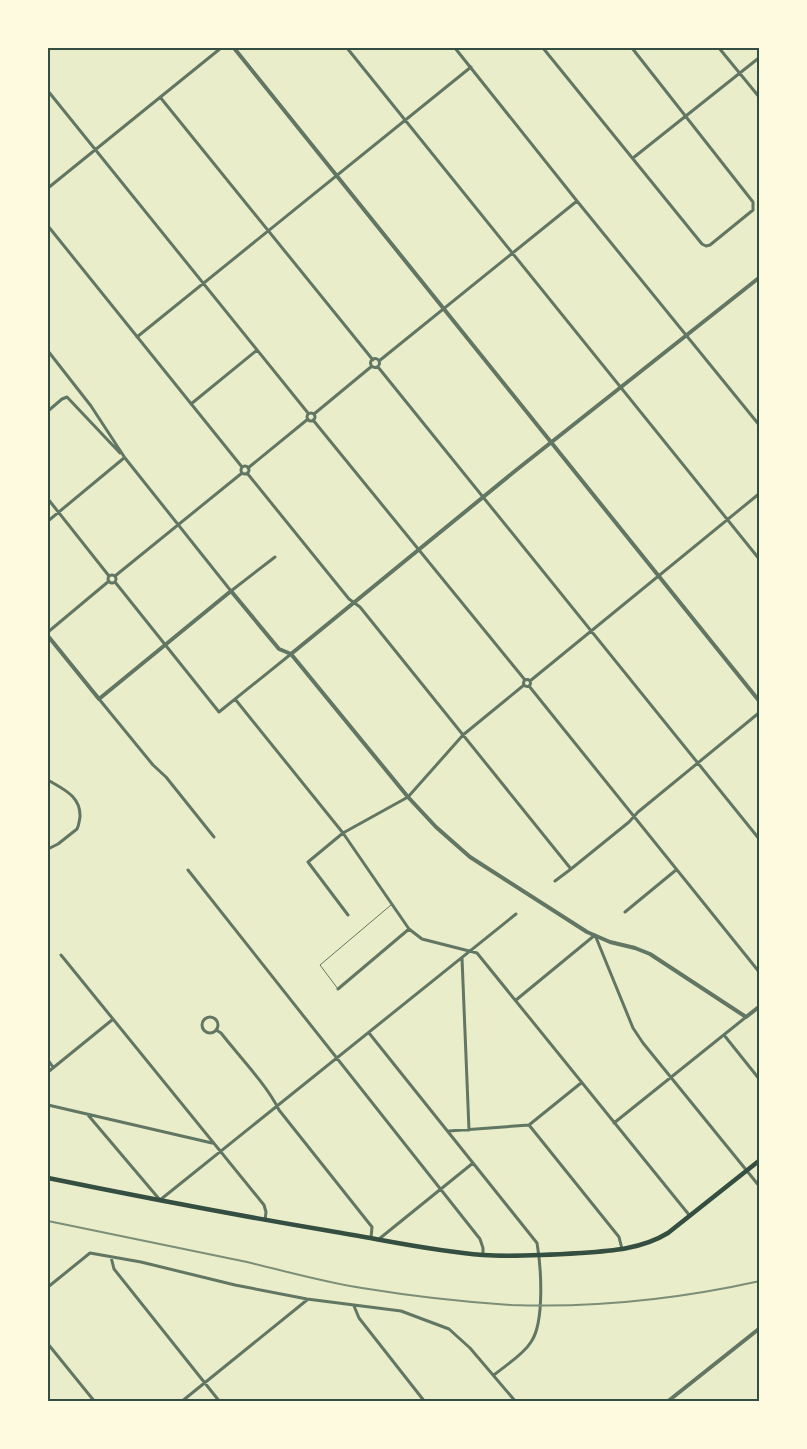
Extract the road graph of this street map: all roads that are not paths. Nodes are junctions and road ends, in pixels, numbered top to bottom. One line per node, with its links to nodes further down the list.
1 (221, 48): 12 (street)
2 (234, 48): 18 (street)
3 (347, 48): 15 (street)
4 (455, 48): 9 (street)
5 (543, 48): 17 (street)
6 (632, 48): 14 (street)
7 (719, 48): 10 (street)
8 (760, 57): 10 (street)
9 (471, 68): 15 (street); 20 (street)
10 (739, 73): 13 (street); 14 (street)
11 (48, 91): 16 (street)
12 (160, 97): 16 (street); 22 (street)
13 (760, 98)
14 (686, 115): 17 (street); 17 (street)
15 (405, 120): 18 (street); 23 (street)
16 (95, 150): 19 (street); 25 (street)
17 (633, 158)
18 (337, 175): 22 (street); 26 (street)
19 (48, 188)
20 (577, 201): 23 (street); 27 (street)
21 (48, 226): 28 (street)
22 (268, 231): 25 (street); 31 (street)
23 (512, 253): 26 (street); 35 (street)
24 (760, 277): 27 (street)
25 (203, 284): 28 (street); 29 (street)
26 (444, 308): 32 (street); 43 (street)
27 (687, 334): 35 (street); 42 (street)
28 (137, 337): 36 (street)
29 (257, 350): 36 (street); 38 (street)
30 (48, 351): 44 (street)
31 (373, 360): 32 (street); 33 (street)
32 (379, 361): 34 (street)
33 (372, 366): 34 (street); 39 (street)
34 (378, 367): 50 (street)
35 (621, 386): 43 (street); 53 (street)
36 (191, 404): 45 (street)
37 (48, 411): 44 (street)
38 (308, 413): 39 (street); 40 (street)
39 (314, 414): 41 (street)
40 (308, 419): 41 (street); 46 (street)
41 (313, 420): 56 (street)
42 (760, 426)
43 (552, 442): 50 (street); 61 (street)
44 (125, 458): 52 (street); 55 (street)
45 (242, 467): 46 (street); 47 (street)
46 (248, 468): 48 (street)
47 (242, 473): 48 (street); 55 (street)
48 (247, 474): 65 (street)
49 (760, 493): 53 (street)
50 (483, 498): 56 (street); 66 (street)
51 (48, 499): 52 (street)
52 (58, 512): 54 (street); 59 (street)
53 (726, 520): 58 (street); 61 (street)
54 (48, 521)
55 (179, 525): 60 (street); 64 (street)
56 (419, 550): 65 (street); 71 (street)
57 (274, 557): 64 (street)
58 (760, 560)
59 (109, 576): 60 (street); 62 (street)
60 (115, 576): 63 (street)
61 (659, 576): 66 (street); 77 (street)
62 (109, 581): 63 (street); 67 (street)
63 (115, 582): 69 (street)
64 (231, 591): 69 (street); 70 (street)
65 (354, 603): 70 (street); 79 (street)
66 (592, 631): 72 (street); 80 (street)
67 (48, 632)
68 (48, 636): 75 (street)
69 (165, 645): 75 (street); 76 (street)
70 (291, 654): 76 (street); 82 (street)
71 (525, 680): 72 (street); 73 (street)
72 (530, 681): 74 (street)
73 (524, 685): 74 (street); 79 (street)
74 (529, 686): 83 (street)
75 (99, 699): 85 (street)
76 (235, 699): 84 (street)
77 (760, 702)
78 (760, 712): 80 (street)
79 (464, 735): 82 (street); 88 (street)
80 (697, 764): 83 (street); 86 (street)
81 (48, 780): 87 (street)
82 (408, 797): 84 (street); 97 (street)
83 (634, 817): 88 (street); 90 (street)
84 (344, 833): 92 (street); 95 (street)
85 (214, 837)
86 (760, 840)
87 (48, 849)
88 (571, 869): 91 (street)
89 (188, 870): 110 (street)
90 (676, 870): 93 (street); 101 (street)
91 (555, 881)
92 (392, 905): 96 (street); 102 (lane)
93 (625, 912)
94 (516, 914): 98 (street)
95 (348, 915)
96 (409, 929): 98 (street); 102 (street)
97 (595, 935): 103 (street); 105 (street); 114 (street)
98 (470, 951): 100 (street); 103 (street)
99 (60, 955): 106 (street)
100 (462, 958): 108 (street); 122 (street)
101 (760, 973)
102 (338, 989)
103 (516, 1000): 116 (street)
104 (760, 1006): 105 (street)
105 (746, 1017): 109 (street)
106 (112, 1020): 112 (street); 124 (street)
107 (216, 1030): 107 (street); 118 (street)
108 (369, 1033): 110 (street); 123 (street)
109 (724, 1035): 114 (street); 115 (street)
110 (336, 1058): 118 (street); 131 (street)
111 (48, 1060): 112 (street)
112 (54, 1068): 113 (street)
113 (48, 1072)
114 (671, 1078): 120 (street); 128 (street)
115 (760, 1080)
116 (581, 1082): 120 (street); 121 (street)
117 (48, 1105): 119 (street)
118 (277, 1106): 125 (street); 135 (street)
119 (88, 1116): 124 (street); 132 (street)
120 (614, 1123): 133 (street)
121 (529, 1126): 122 (street); 137 (street)
122 (469, 1130): 123 (street)
123 (448, 1131): 127 (street)
124 (213, 1143): 125 (street)
125 (220, 1151): 132 (street); 134 (street)
126 (760, 1160): 128 (main road)
127 (473, 1163): 131 (street); 139 (street)
128 (746, 1170): 130 (street); 133 (main road)
129 (48, 1178): 132 (main road)
130 (760, 1187)
131 (440, 1190): 136 (street); 138 (street)
132 (160, 1200): 134 (main road)
133 (690, 1216): 137 (main road)
134 (265, 1220): 135 (main road)
135 (371, 1238): 136 (main road)
136 (379, 1239): 138 (main road)
137 (622, 1249): 139 (main road)
138 (483, 1255): 139 (main road)
139 (539, 1255): 146 (street)
140 (111, 1257): 141 (street); 142 (street); 147 (street)
141 (48, 1286)
142 (307, 1299): 143 (street); 147 (street)
143 (354, 1306): 146 (street); 151 (street)
144 (760, 1328): 153 (street)
145 (48, 1344): 148 (street)
146 (494, 1375): 152 (street)
147 (204, 1382): 149 (street); 150 (street)
148 (94, 1402)
149 (180, 1402)
150 (220, 1402)
151 (425, 1402)
152 (516, 1402)
153 (668, 1402)

